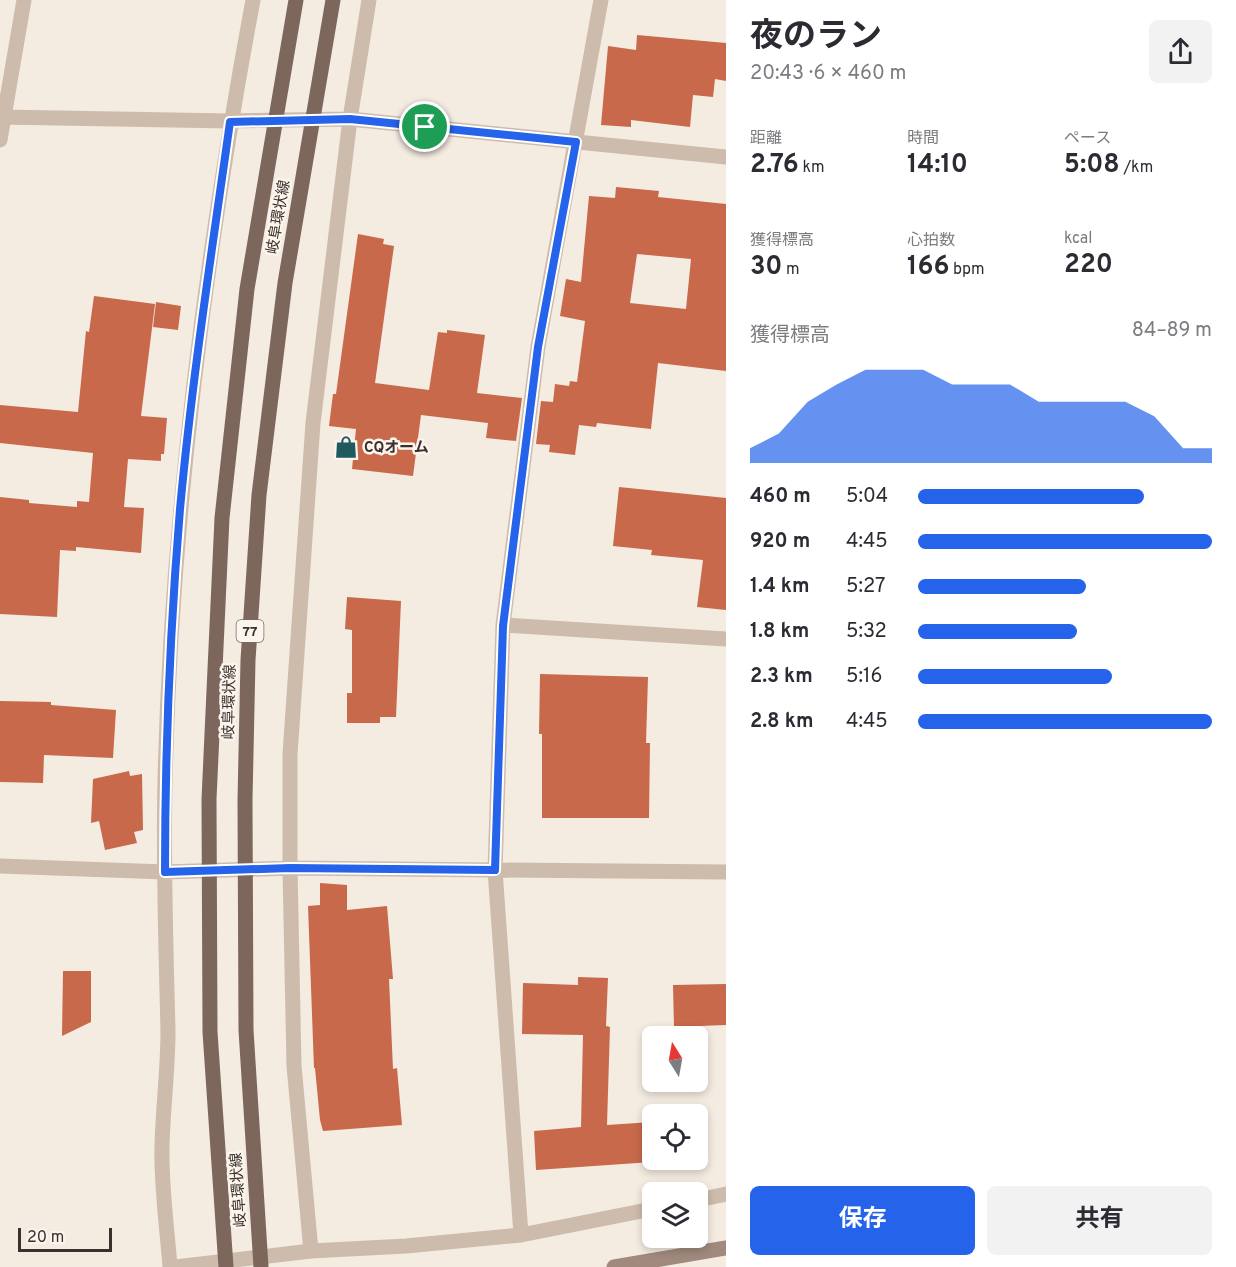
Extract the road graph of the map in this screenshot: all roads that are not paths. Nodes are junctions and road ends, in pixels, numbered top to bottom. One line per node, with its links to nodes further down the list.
1 (24, 0): 7 (street)
2 (253, 0): 9 (street)
3 (296, 0): 28 (main road, 岐阜環状線 / 77, bridge)
4 (333, 0): 29 (main road, 岐阜環状線 / 77, bridge)
5 (369, 0): 8 (street)
6 (601, 0): 11 (street)
7 (2, 117): 9 (street); 10 (street)
8 (350, 119): 9 (street); 11 (street); 16 (street)
9 (230, 122): 18 (street)
10 (0, 140)
11 (576, 142): 12 (street); 13 (street)
12 (726, 157)
13 (503, 626): 14 (street); 17 (street)
14 (726, 639)
15 (0, 866): 18 (street)
16 (290, 868): 17 (street); 18 (street); 25 (street)
17 (495, 870): 19 (street); 23 (street)
18 (165, 872): 26 (street)
19 (726, 872)
20 (726, 1194): 21 (street)
21 (708, 1198)
22 (642, 1211): 23 (street)
23 (521, 1235): 25 (street)
24 (726, 1248): 30 (main road)
25 (311, 1251): 27 (street)
26 (170, 1267)
27 (175, 1267)
28 (226, 1267)
29 (261, 1267)
30 (614, 1267)

